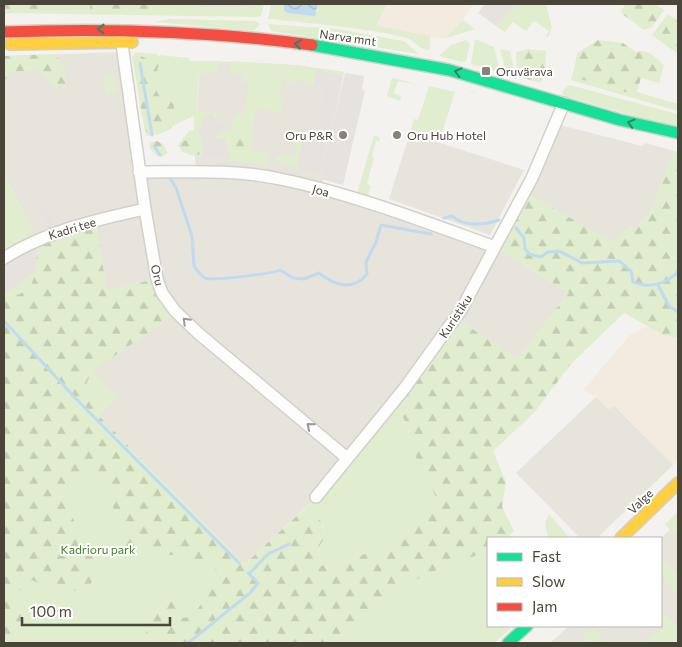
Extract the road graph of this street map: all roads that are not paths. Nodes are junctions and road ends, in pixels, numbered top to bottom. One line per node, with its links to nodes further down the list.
1 (121, 29): 2 (main road, Narva mnt, one-way to 2); 3 (street, Oru); 5 (main road, Narva mnt, one-way to 1)
2 (4, 32)
3 (121, 42): 4 (main road, Narva mnt); 5 (main road, Narva mnt); 8 (street, Oru)
4 (4, 44)
5 (562, 108): 6 (main road, Narva mnt, one-way to 5); 7 (main road, Narva mnt); 10 (street, Kuristiku)
6 (678, 133)
7 (678, 144)
8 (139, 172): 9 (street, Oru); 10 (street, Joa)
9 (145, 209): 11 (street, Kadri tee); 12 (street, Oru, one-way to 9)
10 (495, 248): 12 (street, Kuristiku)
11 (4, 258)
12 (347, 458): 14 (street, Kuristiku)
13 (678, 483): 15 (main road, Valge)
14 (316, 497)
15 (622, 537)
16 (526, 627): 17 (main road)
17 (508, 643)

